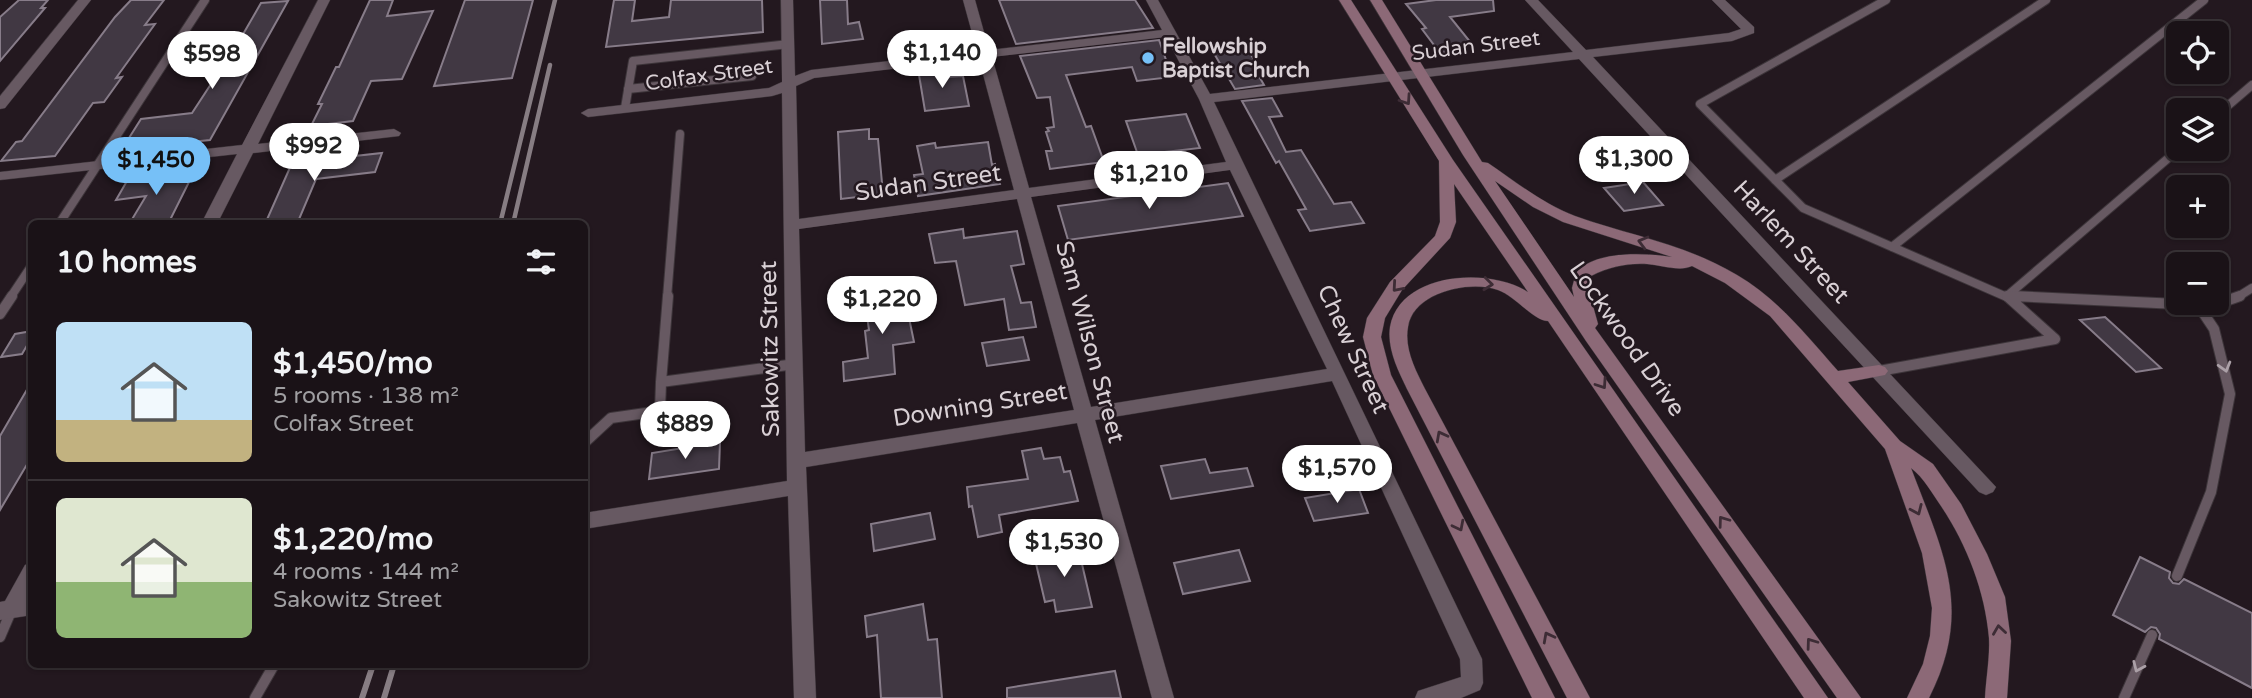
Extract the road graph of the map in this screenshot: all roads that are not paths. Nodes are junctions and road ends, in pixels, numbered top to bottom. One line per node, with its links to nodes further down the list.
1 (85, 0): 26 (street)
2 (205, 0): 35 (lane)
3 (324, 0): 31 (street)
4 (787, 0): 15 (street, Sakowitz Street)
5 (969, 0): 17 (street, Sam Wilson Street)
6 (1152, 0): 14 (street, Chew Street)
7 (1345, 0): 20 (main road, Lockwood Drive)
8 (1376, 0): 18 (main road, Lockwood Drive)
9 (1531, 0): 16 (street, Harlem Street)
10 (1718, 0): 16 (street, Sudan Street)
11 (1886, 0): 38 (lane)
12 (2046, 0): 38 (lane)
13 (2204, 0): 43 (lane)
14 (1168, 33): 17 (street, Colfax Street); 24 (street, Chew Street)
15 (789, 44): 21 (street, Sakowitz Street); 23 (lane)
16 (1583, 54): 18 (street, Sudan Street); 54 (street, Harlem Street)
17 (984, 55): 21 (street, Colfax Street); 39 (street, Sam Wilson Street)
18 (1422, 74): 20 (street, Sudan Street); 32 (main road, Lockwood Drive)
19 (752, 76): 23 (lane)
20 (1391, 77): 24 (street, Sudan Street); 34 (main road, Lockwood Drive, one-way to 34)
21 (790, 84): 27 (street, Colfax Street); 42 (street, Sakowitz Street)
22 (2252, 85): 25 (lane)
23 (628, 89): 27 (lane)
24 (1206, 99): 36 (street, Chew Street)
25 (2229, 105)
26 (0, 106)
27 (625, 108): 28 (street, Colfax Street)
28 (588, 113)
29 (394, 133): 31 (street)
30 (680, 134): 57 (lane)
31 (248, 149): 35 (street); 41 (street)
32 (1470, 155): 44 (main road, one-way to 32); 52 (main road, Lockwood Drive)
33 (2166, 160): 47 (lane)
34 (1447, 161): 52 (main road, Lockwood Drive); 75 (main road, one-way to 75)
35 (97, 166): 37 (street); 40 (lane)
36 (1235, 166): 39 (street, Sudan Street); 55 (street, Chew Street)
37 (0, 176)
38 (1775, 180): 43 (lane)
39 (1024, 193): 42 (street, Sudan Street); 58 (street, Sam Wilson Street)
40 (61, 220)
41 (211, 220)
42 (793, 225): 53 (street, Sakowitz Street)
43 (1892, 247): 47 (lane)
44 (1706, 267): 52 (main road); 56 (main road)
45 (28, 271): 50 (lane)
46 (2251, 291): 48 (lane)
47 (2007, 296): 49 (lane); 54 (lane)
48 (2229, 301)
49 (2166, 303)
50 (0, 314)
51 (2205, 315): 65 (lane, one-way to 65)
52 (1583, 340): 76 (main road, one-way to 52); 77 (main road, Lockwood Drive, one-way to 77); 78 (main road, Lockwood Drive, one-way to 52)
53 (795, 364): 57 (lane); 61 (street, Sakowitz Street)
54 (1879, 371): 56 (main road); 63 (street, Harlem Street)
55 (1338, 374): 58 (street, Downing Street); 74 (street, Chew Street)
56 (1833, 378): 60 (main road)
57 (662, 382): 59 (lane)
58 (1084, 415): 61 (street, Downing Street); 73 (street, Sam Wilson Street)
59 (588, 439)
60 (1893, 446): 79 (main road, one-way to 79); 80 (main road, one-way to 60)
61 (796, 461): 62 (street, Sakowitz Street)
62 (797, 487): 64 (street); 72 (street, Sakowitz Street)
63 (1986, 487)
64 (588, 520)
65 (2177, 576)
66 (28, 581): 67 (street)
67 (15, 609): 69 (lane)
68 (2152, 635): 81 (lane, one-way to 81)
69 (0, 637)
70 (272, 668): 71 (lane)
71 (256, 698)
72 (805, 698)
73 (1163, 698)
74 (1426, 698)
75 (1544, 698)
76 (1578, 698)
77 (1817, 698)
78 (1850, 698)
79 (1918, 698)
80 (1996, 698)
81 (2124, 698)

